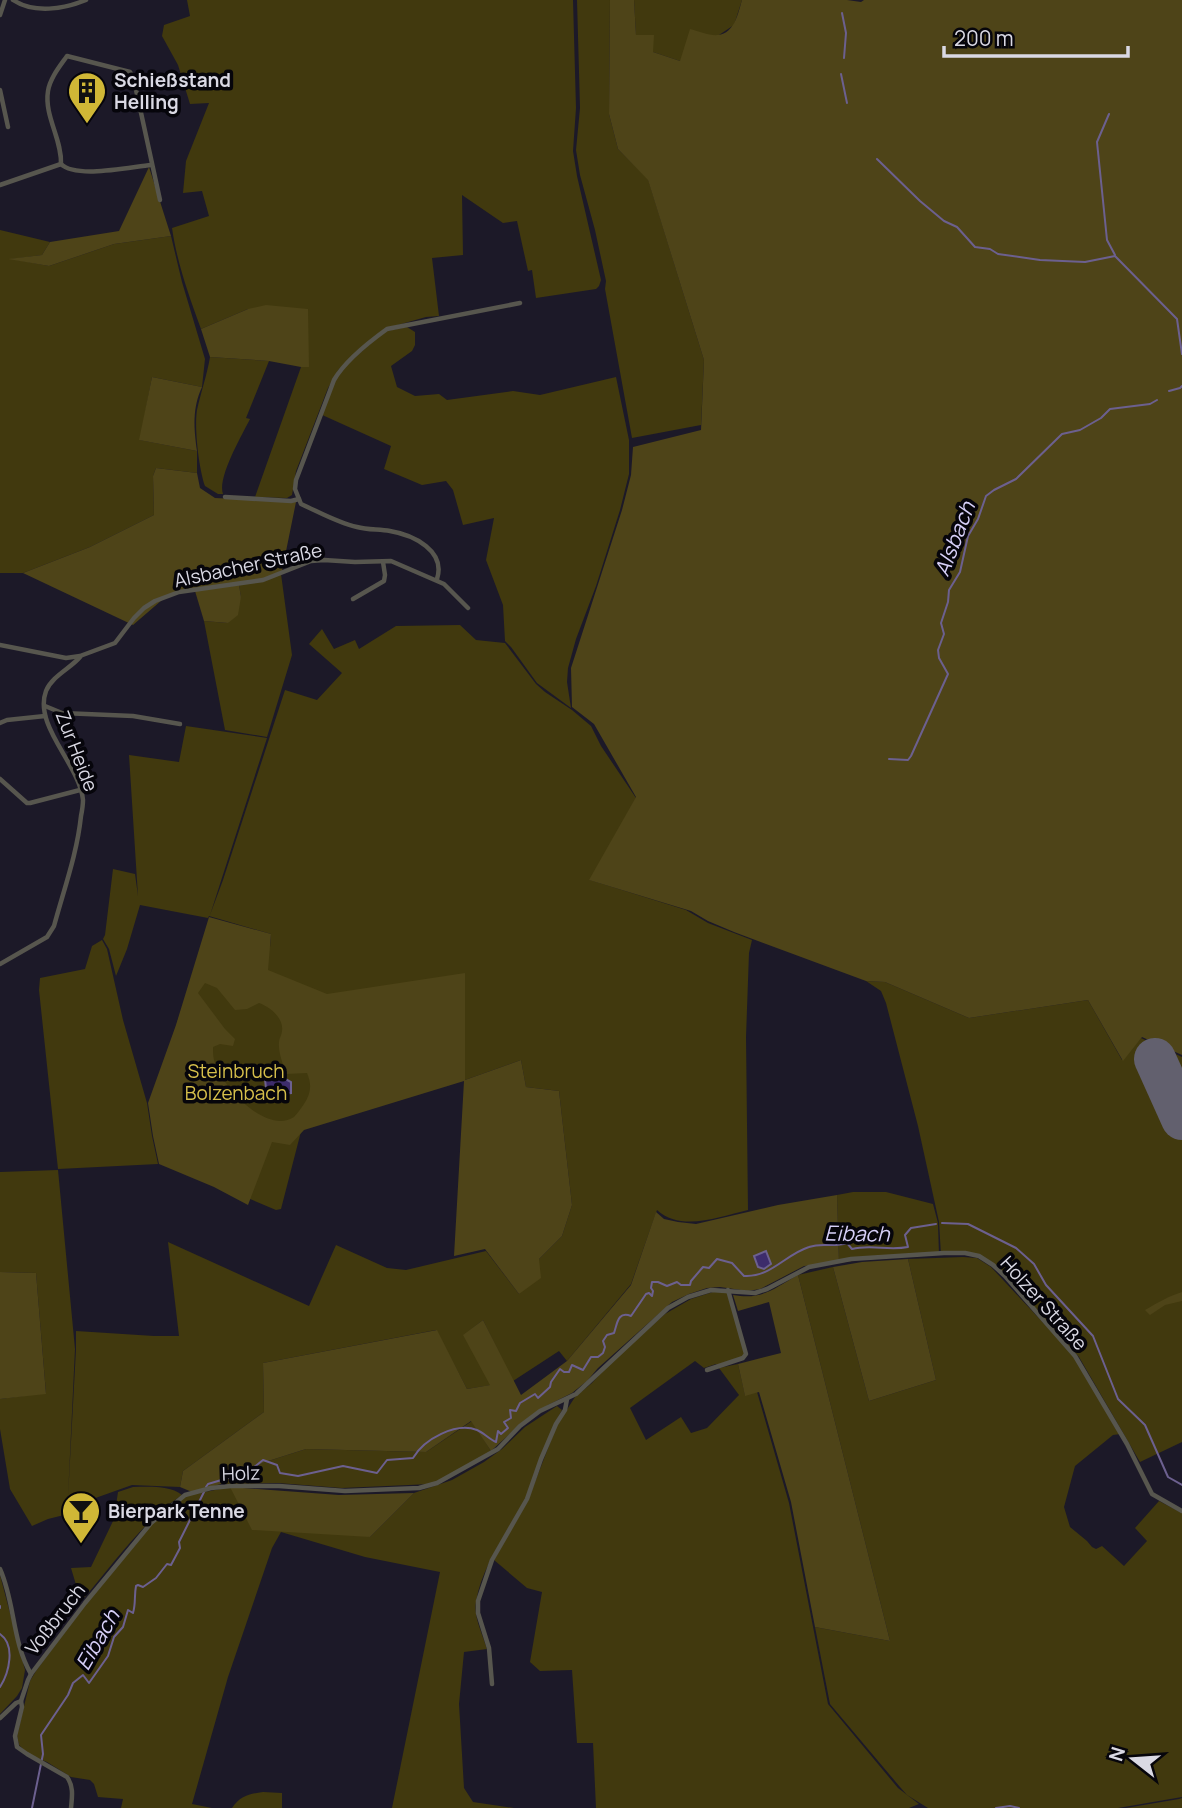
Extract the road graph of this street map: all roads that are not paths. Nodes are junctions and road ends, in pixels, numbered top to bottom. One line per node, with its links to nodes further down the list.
1 (5, 0): 4 (street)
2 (13, 0): 3 (street)
3 (86, 0)
4 (0, 15)
5 (0, 89): 6 (street)
6 (8, 127)
7 (61, 164): 8 (street); 8 (street); 9 (street)
8 (151, 164): 10 (street)
9 (0, 185)
10 (160, 200)
11 (520, 303): 13 (street)
12 (225, 497): 13 (street)
13 (299, 499): 15 (street)
14 (383, 562): 15 (street, Alsbacher Straße); 16 (street); 19 (street, Alsbacher Straße)
15 (436, 579): 17 (street, Alsbacher Straße)
16 (353, 599)
17 (468, 608)
18 (0, 645): 19 (street, Alsbacher Straße)
19 (80, 656): 20 (street, Zur Heide)
20 (45, 706): 21 (street, Zur Heide); 23 (street)
21 (46, 716): 22 (street); 25 (street, Zur Heide)
22 (0, 723)
23 (180, 724)
24 (0, 779): 25 (street)
25 (80, 790): 26 (street, Zur Heide)
26 (0, 964)
27 (728, 1290): 28 (street); 29 (street, Holzer Straße); 31 (street, Holzer Straße)
28 (707, 1370)
29 (567, 1399): 30 (street, Holzer Straße); 35 (street, Holzer Straße)
30 (419, 1488): 33 (street, Holz)
31 (1182, 1511)
32 (0, 1569): 34 (street, Voßbruch)
33 (102, 1582): 34 (street, Voßbruch)
34 (31, 1674): 36 (street, Voßbruch)
35 (492, 1684)
36 (21, 1702): 37 (street); 38 (street, Voßbruch)
37 (0, 1718)
38 (71, 1808)

